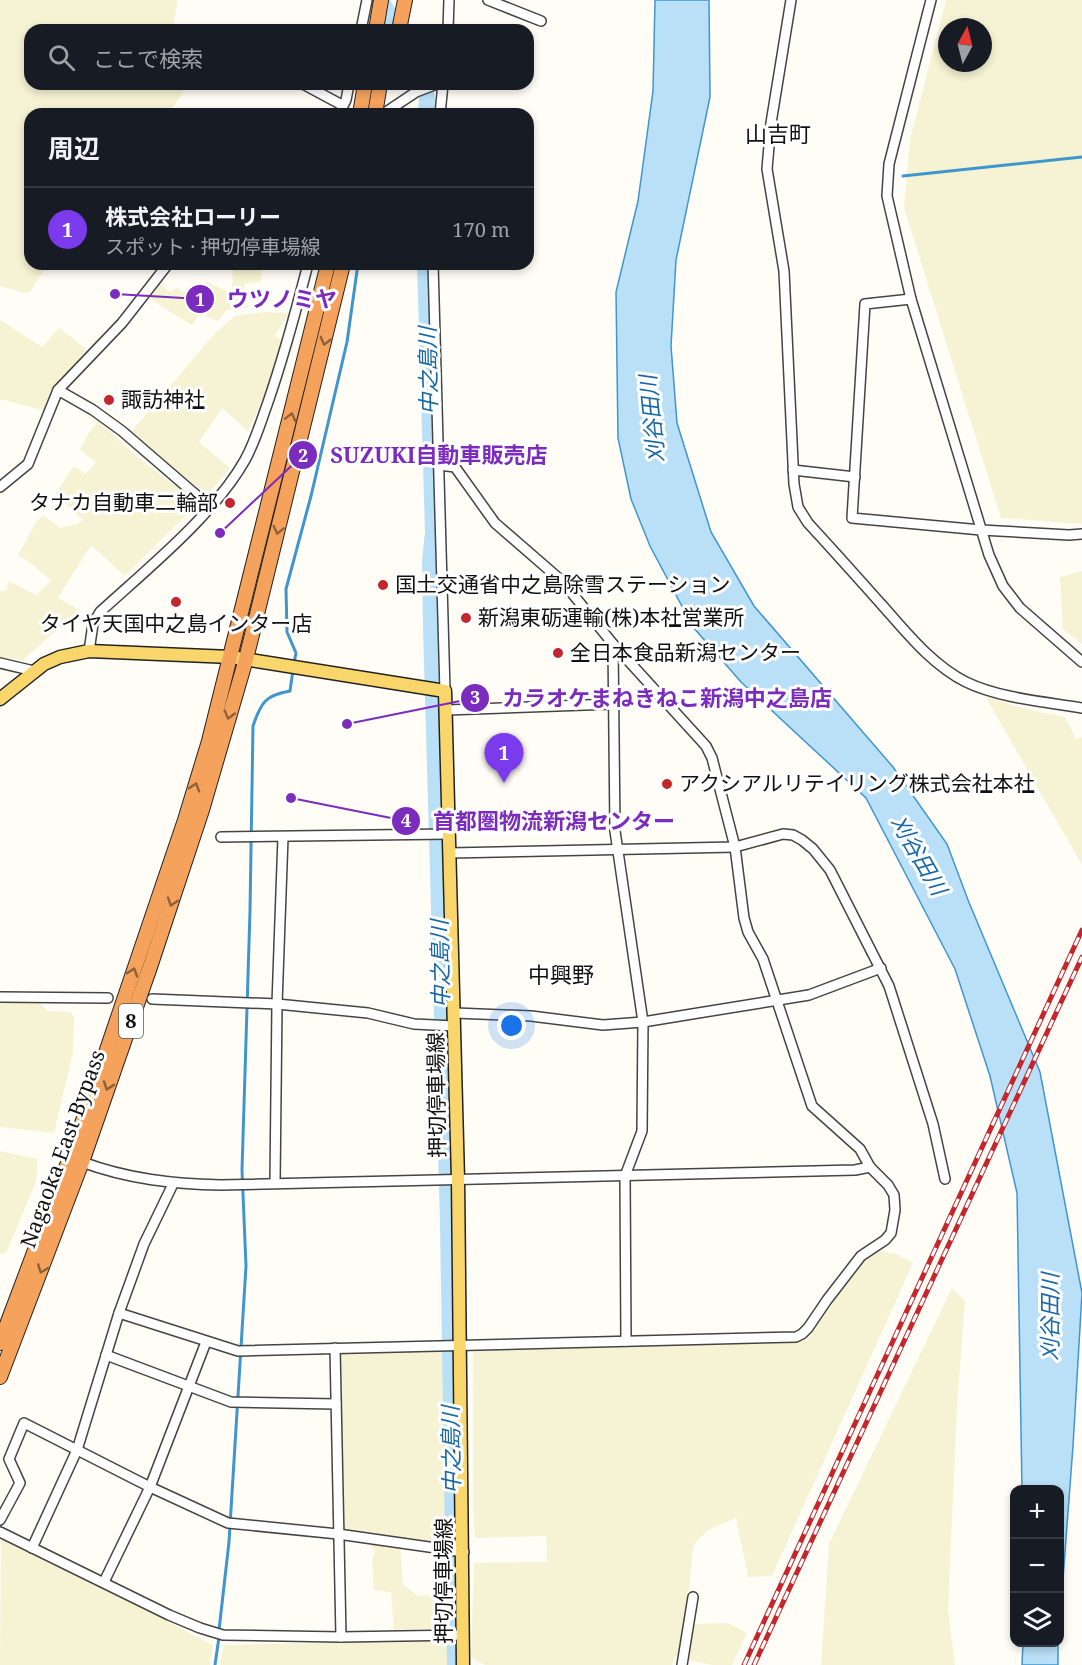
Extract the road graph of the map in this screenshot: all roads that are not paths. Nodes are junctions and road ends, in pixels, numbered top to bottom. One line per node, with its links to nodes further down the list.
1 (367, 0): 9 (street)
2 (381, 0): 10 (highway)
3 (449, 0): 13 (street)
4 (488, 0): 8 (street)
5 (791, 0): 36 (street)
6 (931, 0): 32 (street)
7 (401, 2): 11 (highway); 12 (highway)
8 (541, 21)
9 (362, 24)
10 (376, 24)
11 (392, 24)
12 (399, 24)
13 (448, 24)
14 (312, 90): 20 (street)
15 (348, 90): 21 (street)
16 (364, 90): 22 (highway)
17 (381, 90): 23 (highway)
18 (422, 90): 24 (street)
19 (442, 90): 25 (street)
20 (337, 108)
21 (341, 108)
22 (361, 108)
23 (379, 108)
24 (386, 108)
25 (441, 108)
26 (163, 270): 34 (street)
27 (306, 270): 31 (street)
28 (327, 270): 33 (highway, 8)
29 (343, 270): 45 (highway, 8, one-way to 45)
30 (434, 270): 35 (street)
31 (300, 295): 33 (street); 39 (street)
32 (911, 299): 37 (street); 40 (street)
33 (320, 300): 44 (highway, 8, one-way to 33)
34 (58, 390): 38 (street); 39 (street)
35 (439, 465): 42 (street); 49 (street)
36 (793, 470): 37 (street); 52 (street)
37 (855, 477): 40 (street)
38 (0, 487)
39 (210, 507): 43 (street)
40 (981, 530): 41 (street); 46 (street)
41 (1082, 534)
42 (613, 644): 51 (street); 57 (street)
43 (89, 651): 44 (main road); 48 (main road)
44 (231, 657): 45 (main road); 78 (highway, Nagaoka East Bypass / 8, one-way to 44)
45 (246, 659): 49 (main road); 68 (highway, Nagaoka East Bypass / 8, one-way to 68)
46 (1082, 662)
47 (0, 663): 48 (street)
48 (34, 671): 50 (main road)
49 (445, 691): 53 (main road, 押切停車場線)
50 (0, 699)
51 (613, 704): 53 (street); 58 (street)
52 (1082, 708)
53 (447, 710): 54 (main road, 押切停車場線)
54 (450, 834): 56 (street); 59 (main road, 押切停車場線)
55 (221, 837): 56 (street)
56 (283, 837): 65 (street)
57 (735, 847): 58 (street); 60 (street); 64 (street)
58 (618, 848): 59 (street); 67 (street)
59 (450, 854): 66 (main road, 押切停車場線)
60 (881, 968): 64 (street); 72 (street)
61 (0, 996): 62 (street)
62 (108, 998)
63 (152, 999): 65 (street)
64 (776, 999): 67 (street); 69 (street)
65 (278, 1004): 66 (street); 74 (street)
66 (455, 1020): 67 (street); 71 (main road, 押切停車場線)
67 (643, 1022): 70 (street)
68 (82, 1162): 73 (street); 82 (highway, Nagaoka East Bypass / 8, one-way to 82)
69 (870, 1167): 70 (street); 76 (street)
70 (625, 1176): 71 (street); 76 (street)
71 (450, 1178): 74 (street); 79 (main road, 押切停車場線)
72 (945, 1179)
73 (173, 1184): 74 (street); 75 (street)
74 (275, 1184)
75 (119, 1313): 77 (street); 81 (street)
76 (627, 1341): 79 (street)
77 (206, 1342): 80 (street); 83 (street)
78 (0, 1344)
79 (461, 1345): 80 (street); 91 (main road, 押切停車場線)
80 (335, 1348): 84 (street)
81 (106, 1355): 83 (street); 85 (street)
82 (0, 1377)
83 (189, 1387): 84 (street); 86 (street)
84 (336, 1404): 89 (street)
85 (78, 1450): 86 (street); 87 (street); 90 (street)
86 (150, 1487): 89 (street); 92 (street)
87 (0, 1520)
88 (0, 1532): 90 (street)
89 (338, 1534): 91 (street); 95 (street)
90 (32, 1548): 92 (street)
91 (464, 1551): 94 (main road, 押切停車場線)
92 (104, 1582): 95 (street)
93 (693, 1597): 97 (street)
94 (462, 1635): 95 (street); 96 (main road, 押切停車場線)
95 (340, 1637)
96 (464, 1665)
97 (682, 1665)

